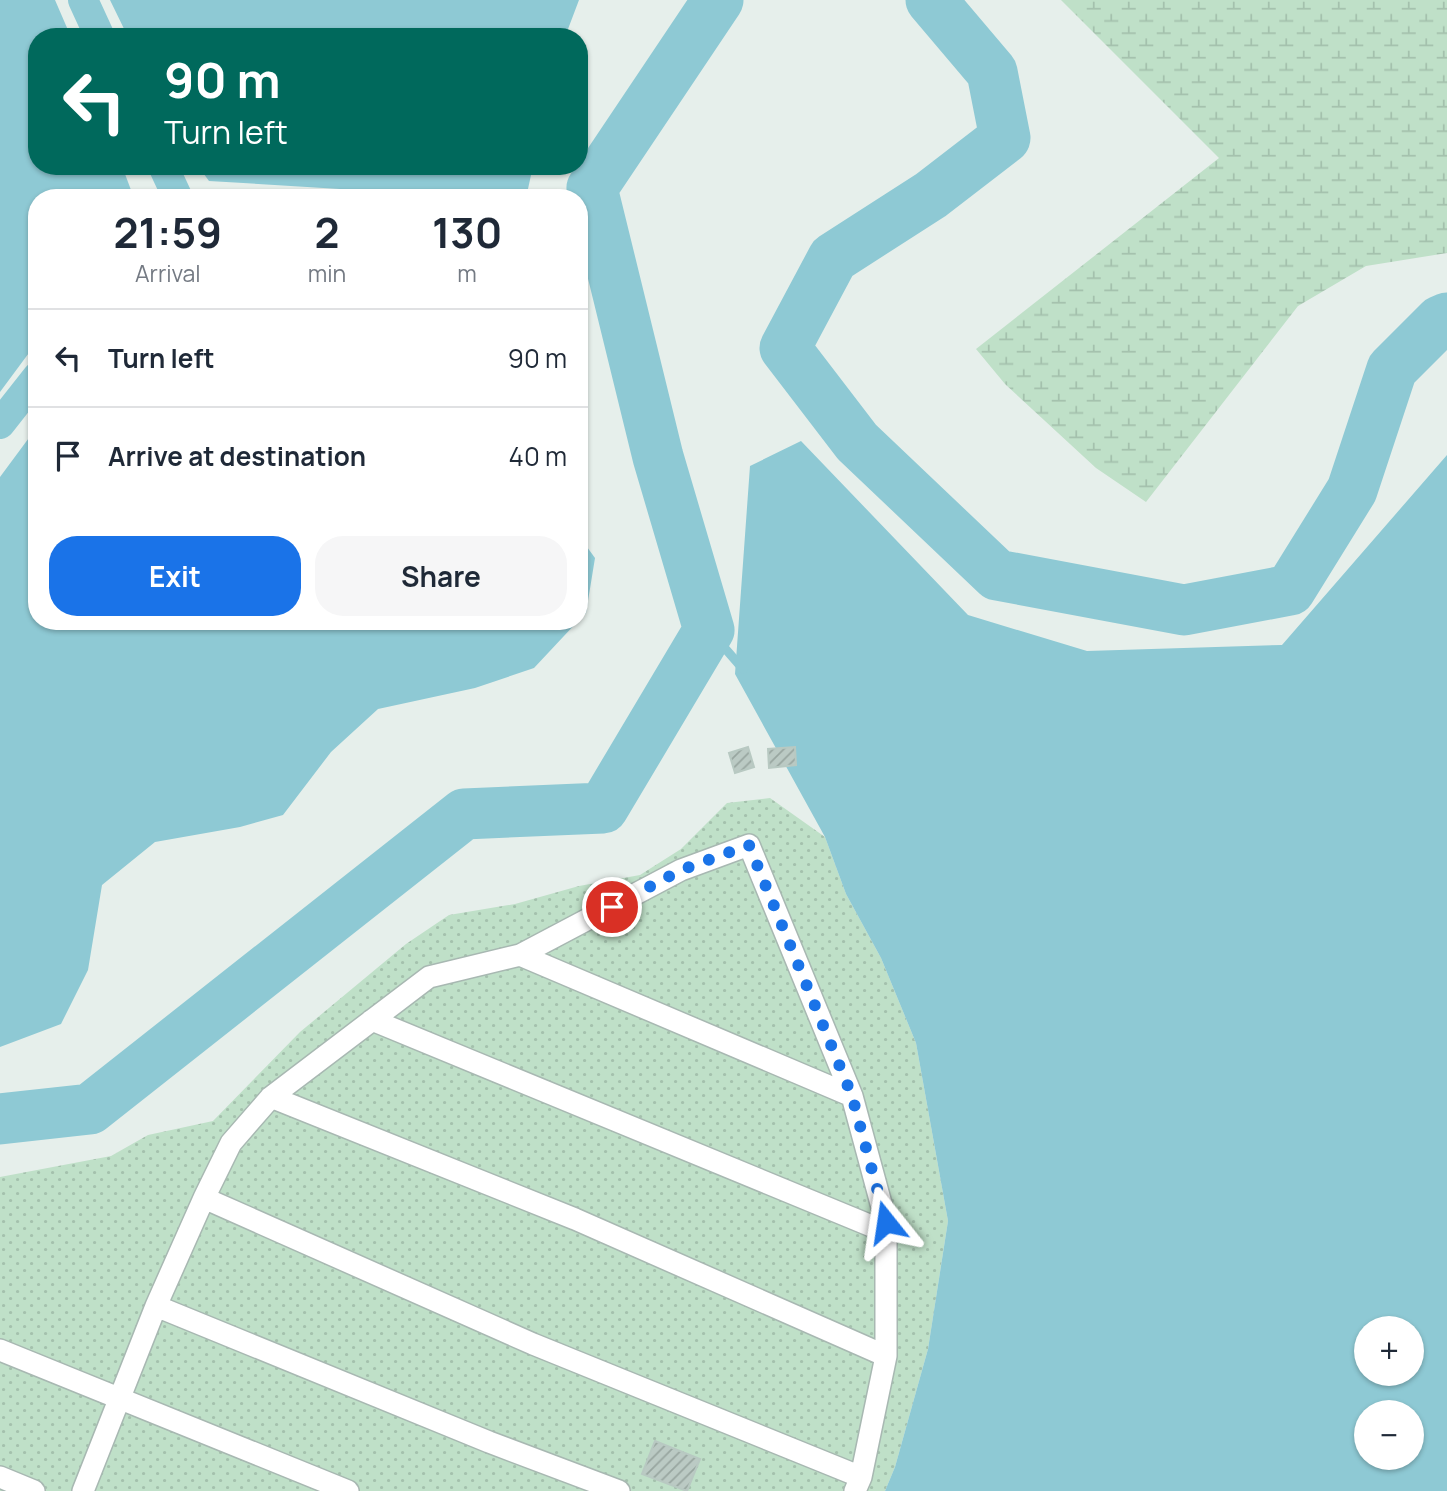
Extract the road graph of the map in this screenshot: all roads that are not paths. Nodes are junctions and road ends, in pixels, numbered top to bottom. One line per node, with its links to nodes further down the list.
1 (520, 955): 2 (street); 3 (street); 3 (street)
2 (372, 1020): 4 (street); 6 (street)
3 (852, 1096): 6 (street)
4 (271, 1097): 5 (street); 9 (street)
5 (204, 1198): 7 (street); 12 (street)
6 (886, 1232): 9 (street)
7 (156, 1306): 10 (street); 16 (street)
8 (0, 1350): 10 (street)
9 (886, 1356): 12 (street)
10 (120, 1399): 14 (street); 15 (street)
11 (0, 1477): 13 (street)
12 (858, 1484)
13 (34, 1491)
14 (83, 1491)
15 (348, 1491)
16 (619, 1491)

